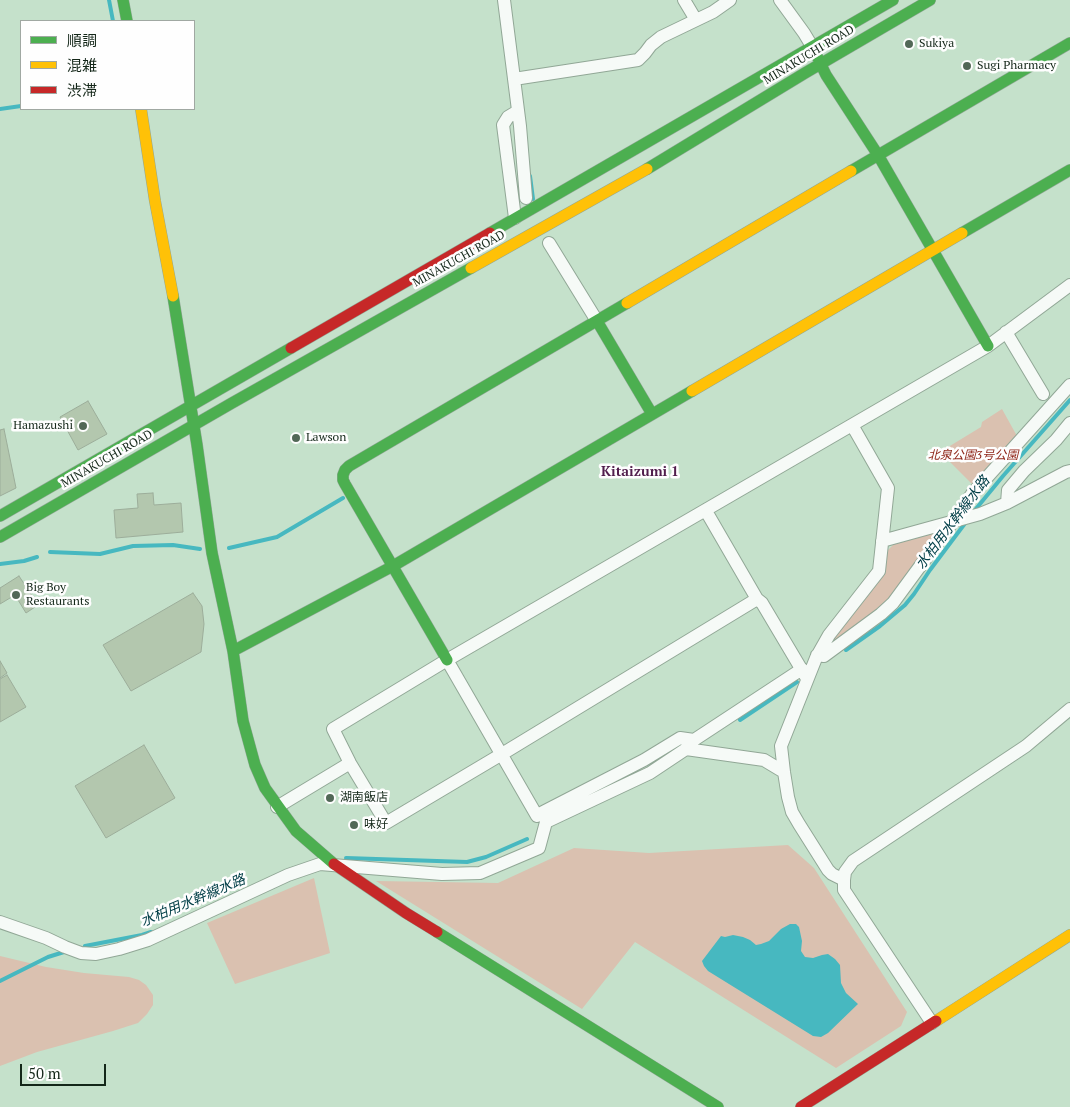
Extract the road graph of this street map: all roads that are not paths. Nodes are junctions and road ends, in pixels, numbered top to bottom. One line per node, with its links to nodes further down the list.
1 (124, 0): 8 (main road)
2 (504, 0): 13 (street)
3 (684, 0): 9 (street)
4 (730, 0): 9 (street)
5 (780, 0): 11 (street)
6 (894, 0): 11 (main road, MINAKUCHI ROAD)
7 (930, 0): 12 (main road, MINAKUCHI ROAD)
8 (127, 20)
9 (696, 20): 13 (street)
10 (1070, 43): 16 (main road)
11 (812, 48): 12 (main road); 19 (main road, MINAKUCHI ROAD)
12 (821, 64): 16 (main road); 31 (main road, MINAKUCHI ROAD)
13 (514, 79): 15 (street)
14 (141, 110): 28 (main road)
15 (518, 111): 18 (street); 19 (street)
16 (878, 155): 21 (main road); 23 (main road)
17 (1070, 170): 21 (main road)
18 (526, 198)
19 (516, 218): 28 (main road, MINAKUCHI ROAD)
20 (549, 243): 23 (street)
21 (933, 250): 25 (main road); 29 (main road)
22 (1070, 284): 24 (street)
23 (597, 320): 29 (main road); 40 (main road)
24 (1006, 332): 25 (street); 27 (street)
25 (988, 346): 32 (street)
26 (1070, 385): 37 (street)
27 (1043, 394)
28 (191, 406): 31 (main road); 36 (main road, MINAKUCHI ROAD)
29 (652, 414): 40 (main road)
30 (1070, 424): 34 (street)
31 (194, 425): 38 (main road, MINAKUCHI ROAD); 42 (main road)
32 (852, 426): 35 (street); 39 (street)
33 (1070, 472): 34 (street)
34 (1007, 503): 37 (street)
35 (706, 511): 41 (street); 44 (street)
36 (0, 516)
37 (958, 519): 39 (street); 43 (street)
38 (0, 537)
39 (882, 541): 43 (street)
40 (393, 566): 42 (main road); 44 (main road)
41 (757, 599): 45 (street); 48 (street)
42 (233, 651): 51 (main road)
43 (818, 655): 45 (street)
44 (447, 660): 48 (street); 49 (street)
45 (804, 674): 47 (street); 50 (street)
46 (1070, 709): 53 (street)
47 (675, 749): 48 (street); 50 (street); 52 (street)
48 (502, 754): 49 (street)
49 (350, 763): 51 (street)
50 (784, 772): 53 (street)
51 (277, 807): 52 (main road)
52 (334, 864): 54 (street); 57 (main road)
53 (844, 880): 56 (street)
54 (0, 922)
55 (1070, 935): 56 (main road)
56 (932, 1023): 58 (main road)
57 (718, 1107)
58 (800, 1107)

